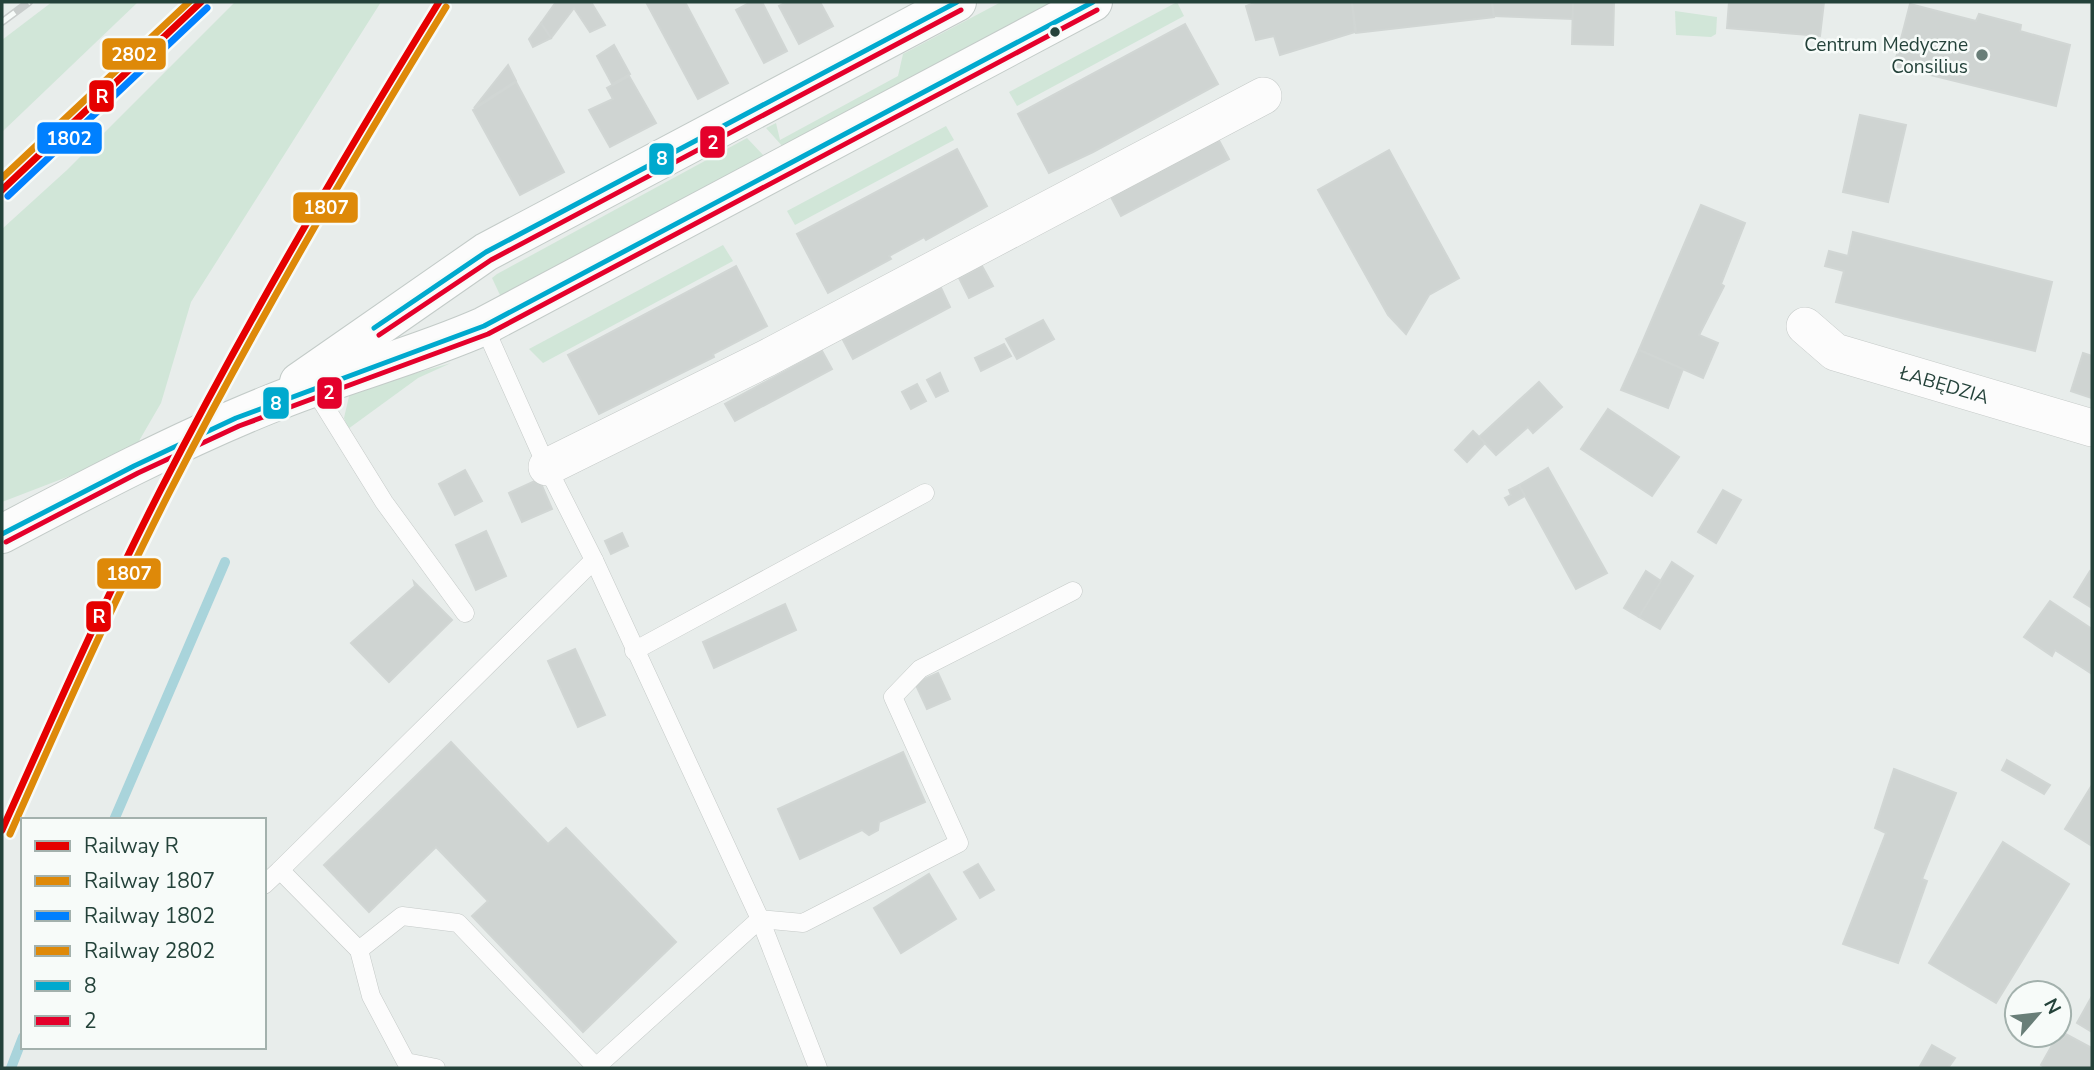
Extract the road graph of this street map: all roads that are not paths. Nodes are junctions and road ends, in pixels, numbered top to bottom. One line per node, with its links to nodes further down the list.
1 (957, 2): 4 (main road)
2 (1093, 2): 5 (main road)
3 (1263, 96): 10 (street)
4 (486, 252): 5 (main road); 8 (main road)
5 (484, 326): 7 (main road); 10 (lane)
6 (1805, 326): 9 (street, ŁABĘDZIA)
7 (314, 389): 8 (main road); 15 (lane)
8 (270, 404): 12 (main road)
9 (2092, 428)
10 (547, 467): 13 (lane)
11 (925, 493): 16 (lane)
12 (2, 534)
13 (594, 560): 16 (lane); 17 (lane)
14 (1073, 591): 19 (lane)
15 (465, 613)
16 (634, 652): 19 (lane)
17 (279, 870): 18 (lane); 20 (lane)
18 (266, 883)
19 (760, 919): 23 (lane); 24 (lane)
20 (359, 950): 21 (lane); 23 (lane)
21 (403, 1065): 22 (lane)
22 (436, 1068)
23 (596, 1068)
24 (818, 1068)

